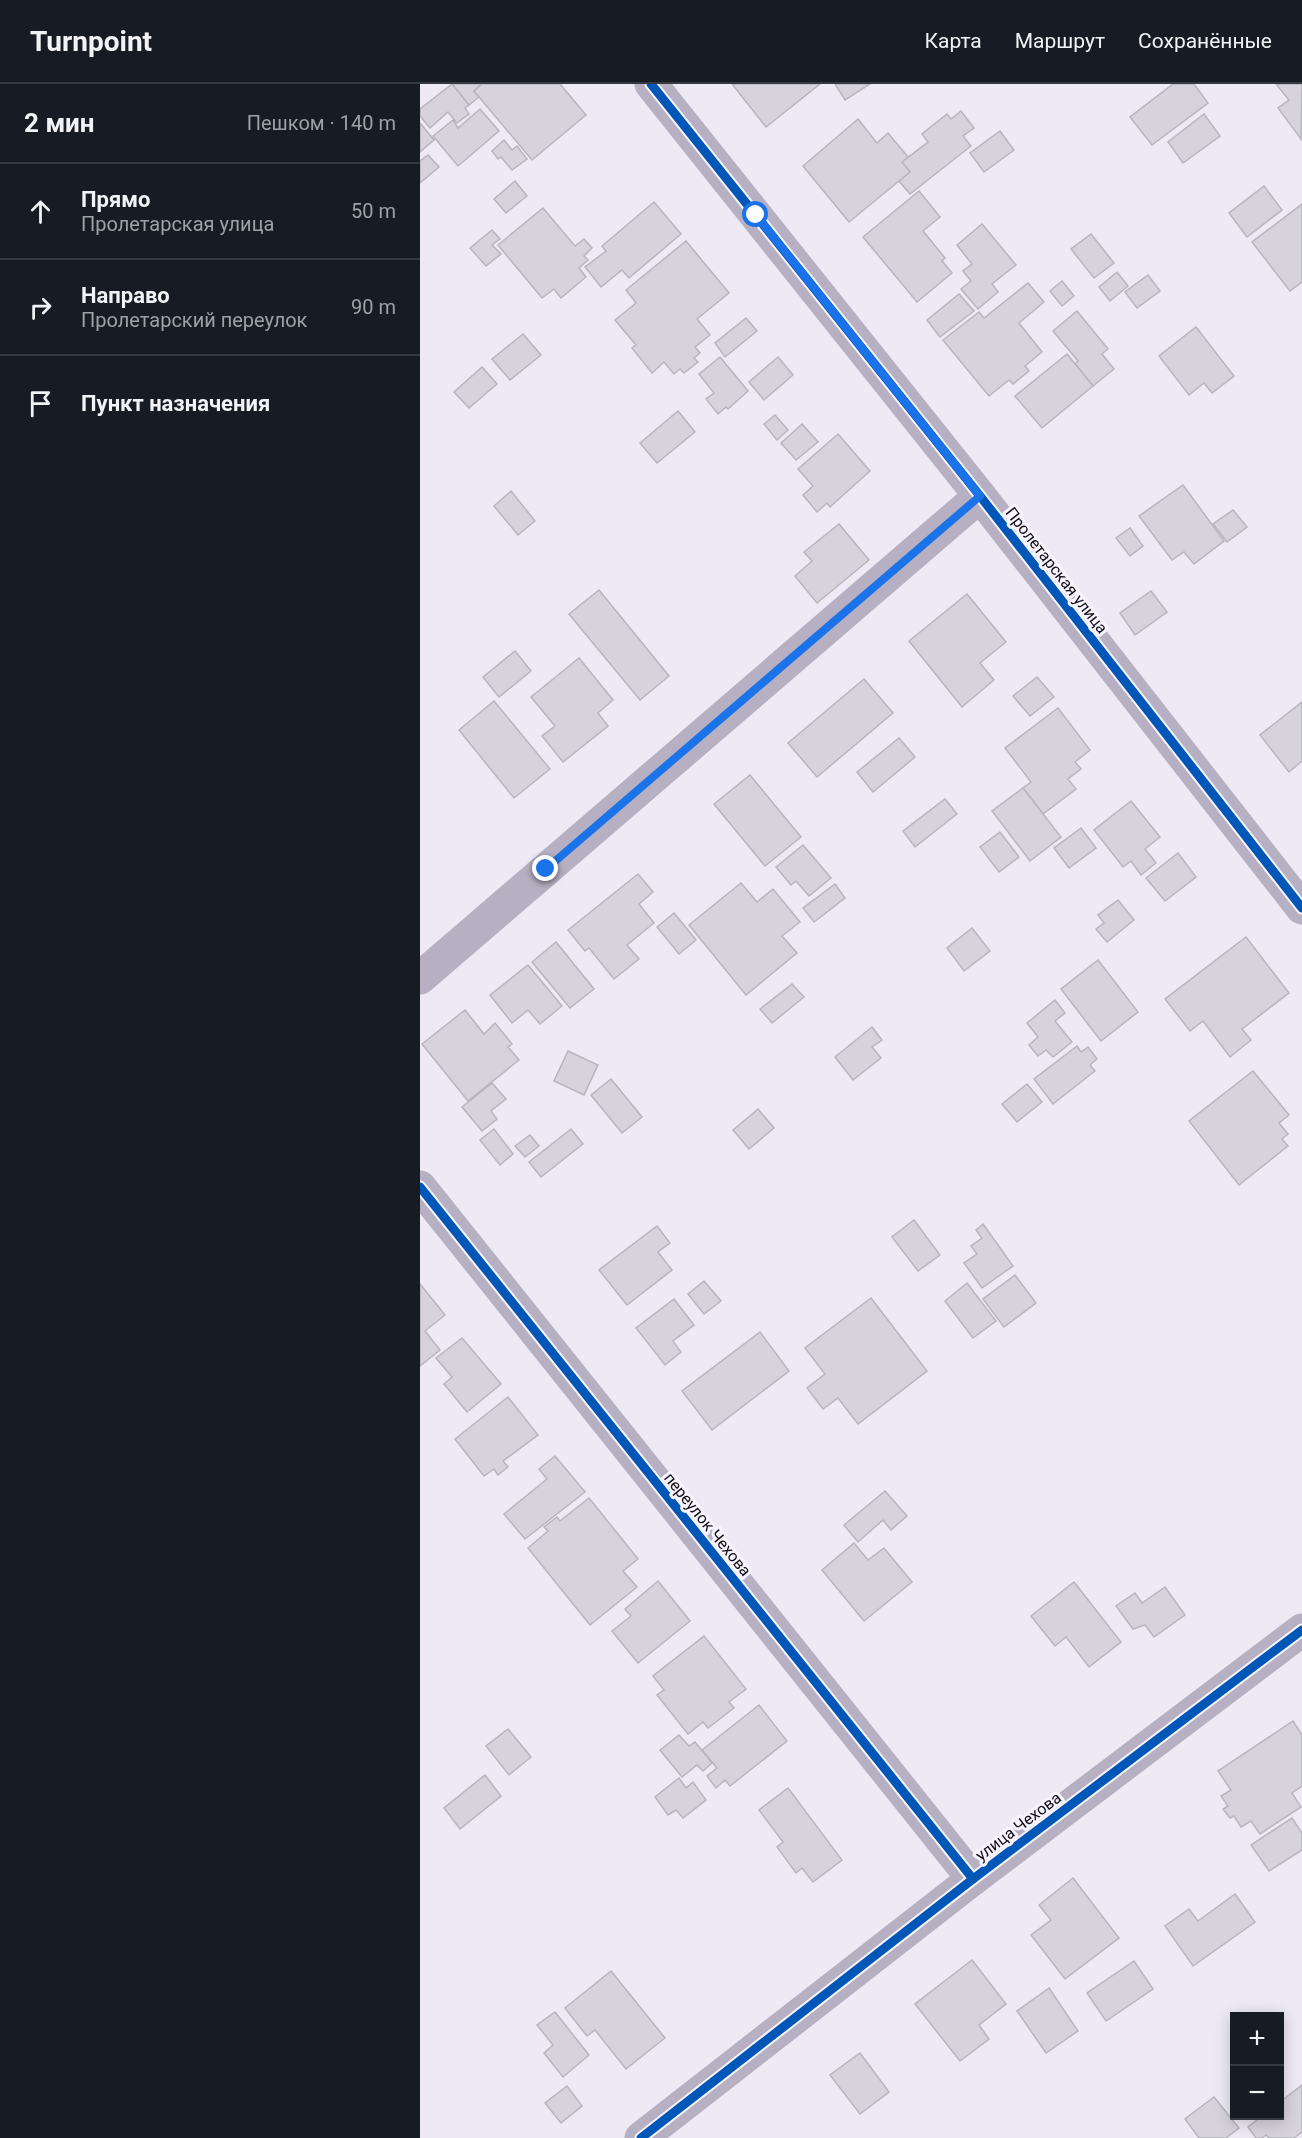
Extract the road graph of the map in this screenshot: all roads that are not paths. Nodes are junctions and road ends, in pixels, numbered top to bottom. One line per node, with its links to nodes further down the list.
1 (651, 84): 2 (street, Пролетарская улица)
2 (980, 496): 3 (street, Пролетарская улица); 4 (street)
3 (1302, 908)
4 (420, 978)
5 (420, 1187): 7 (street, переулок Чехова)
6 (1302, 1630): 7 (street, улица Чехова)
7 (973, 1879): 8 (street, улица Чехова)
8 (641, 2138)

